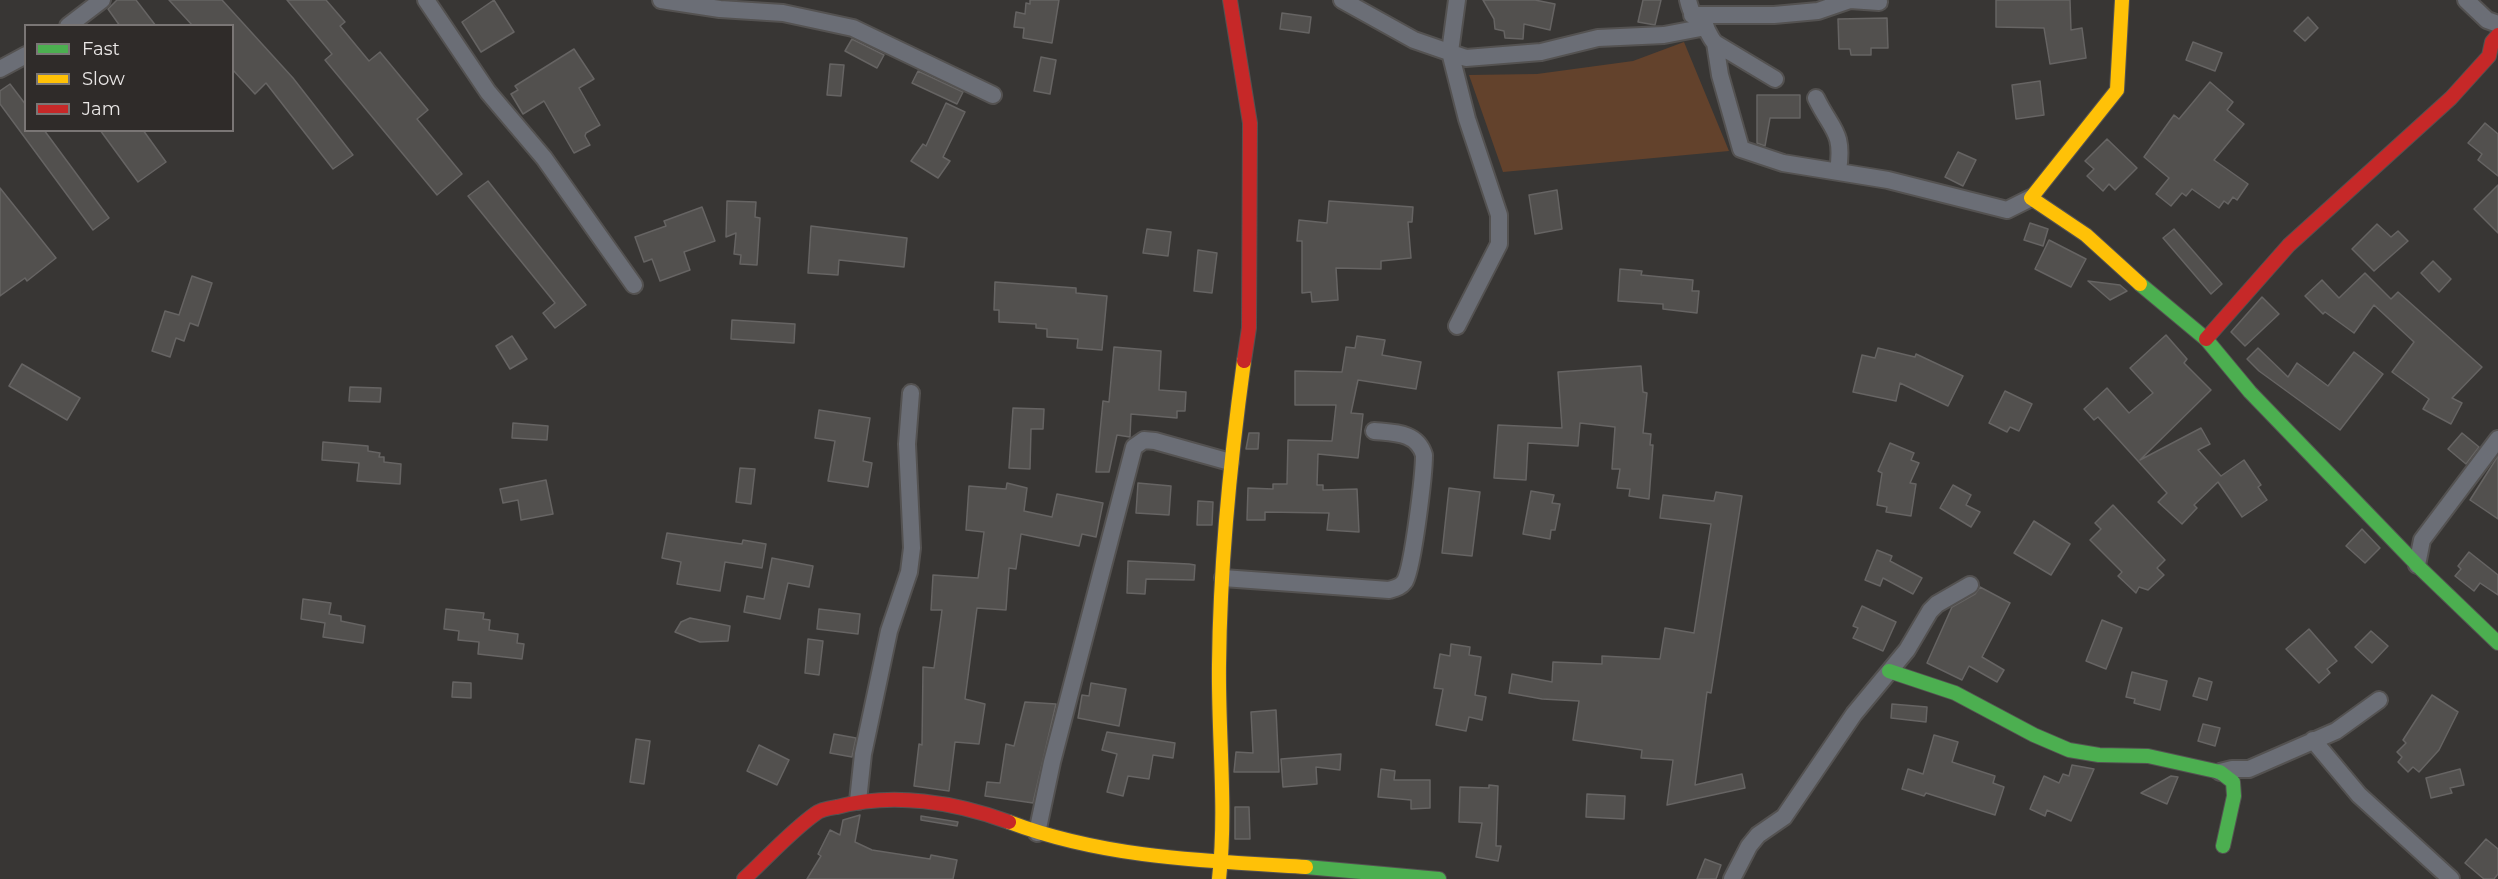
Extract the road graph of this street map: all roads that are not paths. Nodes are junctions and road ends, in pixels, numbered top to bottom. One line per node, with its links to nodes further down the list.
1 (102, 0): 12 (street)
2 (426, 0): 24 (street)
3 (661, 0): 20 (street)
4 (1230, 0): 30 (street)
5 (1342, 0): 16 (street)
6 (1457, 0): 16 (street)
7 (2122, 0): 23 (street)
8 (2466, 0): 11 (street)
9 (1879, 2): 10 (street)
10 (1690, 7): 13 (street)
11 (2492, 22): 14 (street)
12 (71, 24)
13 (1706, 27): 15 (street); 16 (street)
14 (2495, 39): 26 (street)
15 (1715, 43): 19 (street); 22 (street)
16 (1450, 52): 25 (street)
17 (24, 56): 18 (street)
18 (0, 69)
19 (1775, 79)
20 (993, 95)
21 (1816, 98): 22 (street)
22 (1838, 171): 23 (street)
23 (2031, 198): 26 (street)
24 (634, 285)
25 (1457, 326)
26 (2206, 339): 32 (street)
27 (910, 393): 45 (street)
28 (1374, 431): 34 (street)
29 (2498, 439): 31 (street)
30 (1230, 462): 34 (street); 46 (street)
31 (2422, 540): 32 (street); 33 (street)
32 (2401, 547): 33 (street)
33 (2417, 565): 36 (street)
34 (1222, 578): 48 (street)
35 (1970, 585): 37 (street)
36 (2498, 643)
37 (1889, 671): 43 (street); 52 (street)
38 (2379, 700): 39 (street)
39 (2336, 731): 40 (street); 41 (street)
40 (2313, 740): 41 (street); 42 (street)
41 (2329, 761): 53 (street)
42 (2249, 769): 43 (street); 44 (street)
43 (2220, 772): 44 (street)
44 (2234, 796): 47 (street)
45 (858, 801): 46 (street); 49 (street)
46 (1037, 833): 48 (street)
47 (2223, 846)
48 (1221, 861): 50 (street); 51 (street)
49 (744, 879)
50 (1219, 879)
51 (1438, 879)
52 (1732, 879)
53 (2451, 879)

